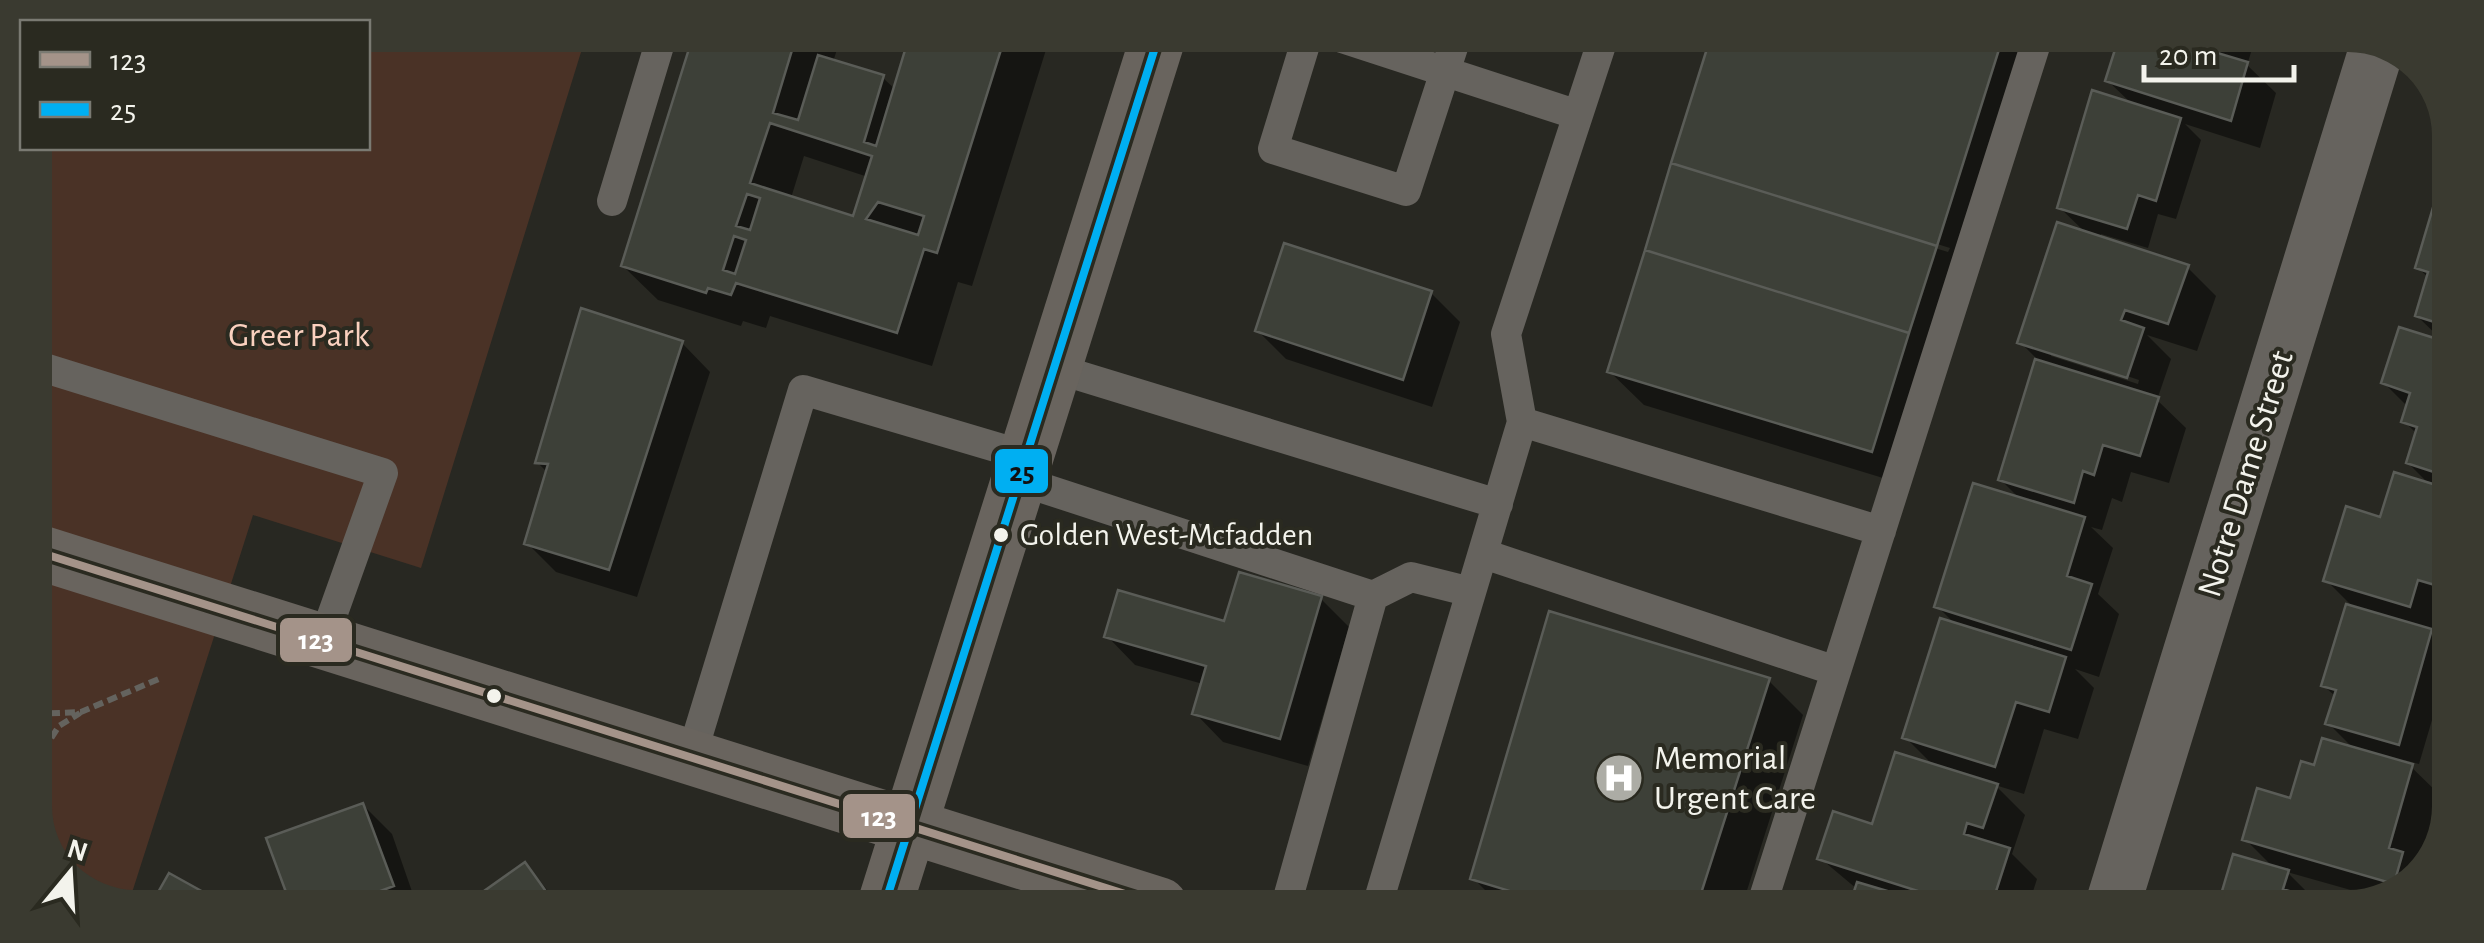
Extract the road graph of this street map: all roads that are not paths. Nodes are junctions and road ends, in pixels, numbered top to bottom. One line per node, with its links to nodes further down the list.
1 (657, 52): 11 (lane)
2 (1154, 52): 12 (street)
3 (1303, 52): 9 (lane)
4 (1385, 52): 9 (lane)
5 (1452, 52): 9 (lane)
6 (1599, 52): 10 (lane)
7 (2033, 52): 17 (lane)
8 (2374, 57): 31 (street, Notre Dame Street)
9 (1446, 72): 10 (lane)
10 (1578, 115): 14 (lane)
11 (612, 201)
12 (1054, 368): 15 (street); 16 (lane)
13 (52, 370): 22 (lane)
14 (1522, 422): 16 (lane); 17 (lane)
15 (1022, 468): 21 (lane); 24 (lane); 25 (street)
16 (1498, 504): 18 (lane)
17 (1881, 531): 23 (lane)
18 (1484, 554): 20 (lane); 23 (lane)
19 (53, 556): 22 (street)
20 (1471, 592): 21 (lane); 29 (lane)
21 (1373, 596): 28 (lane)
22 (324, 641): 24 (street)
23 (1836, 671): 30 (lane)
24 (691, 757): 25 (street)
25 (909, 825): 26 (street); 27 (street)
26 (889, 890)
27 (1113, 890)
28 (1290, 890)
29 (1382, 890)
30 (1766, 890)
31 (2118, 890)

